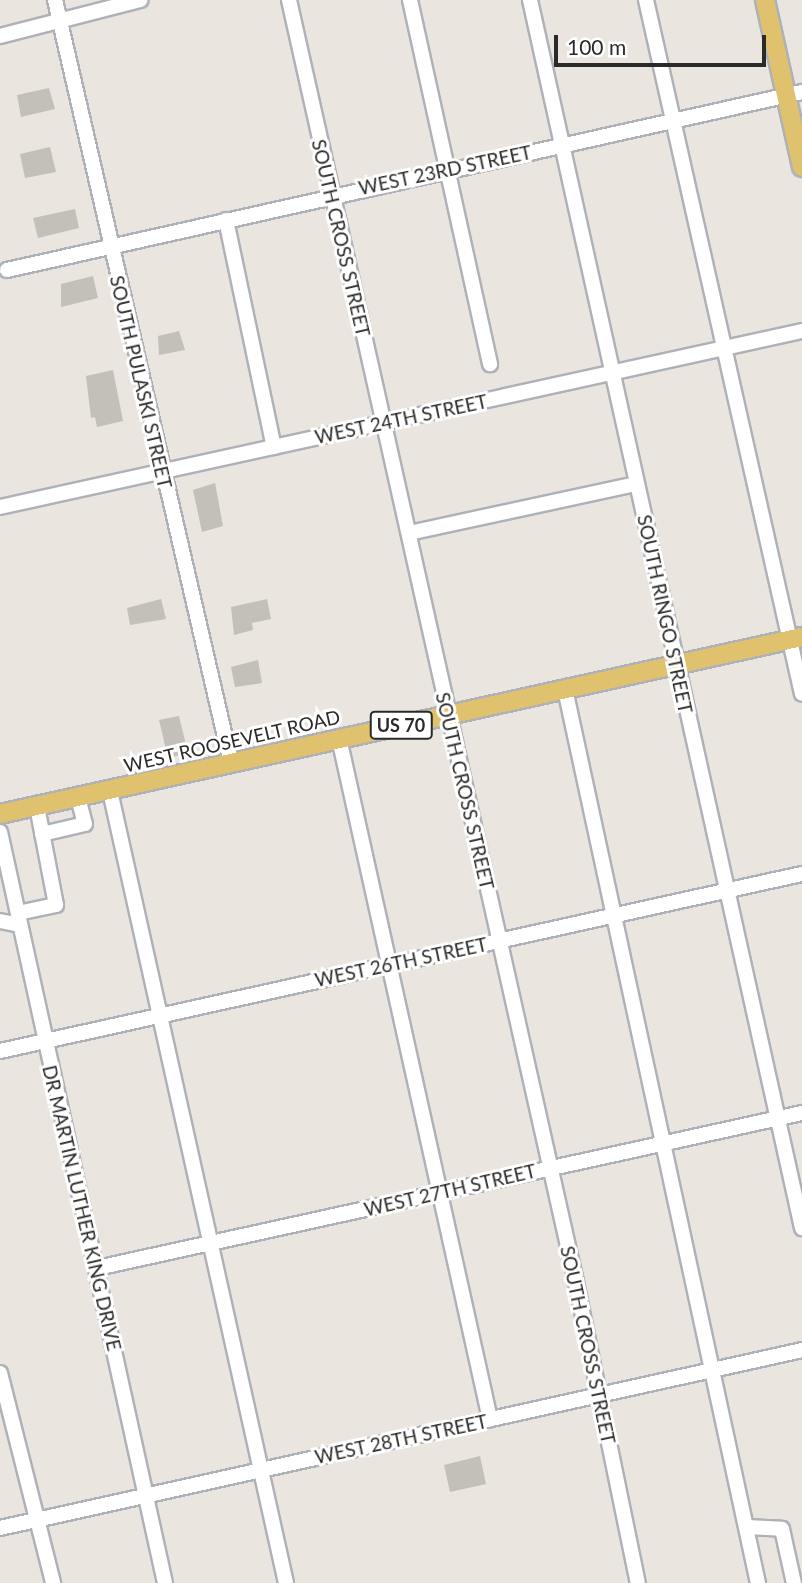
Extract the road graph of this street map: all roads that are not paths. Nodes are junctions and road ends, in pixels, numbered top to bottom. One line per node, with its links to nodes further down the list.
1 (55, 0): 8 (street, SOUTH PULASKI STREET)
2 (140, 0): 8 (street)
3 (289, 0): 15 (street, SOUTH CROSS STREET)
4 (410, 0): 14 (street)
5 (530, 0): 12 (street, SOUTH RINGO STREET)
6 (646, 0): 11 (street)
7 (765, 0): 10 (main road)
8 (60, 19): 9 (street); 17 (street, SOUTH PULASKI STREET)
9 (0, 36)
10 (794, 94): 11 (street, WEST 23RD STREET); 13 (main road)
11 (676, 122): 12 (street, WEST 23RD STREET); 20 (street)
12 (562, 146): 14 (street, WEST 23RD STREET); 22 (street, SOUTH RINGO STREET)
13 (802, 167)
14 (449, 170): 15 (street, WEST 23RD STREET); 21 (street)
15 (331, 194): 16 (street, WEST 23RD STREET); 23 (street, SOUTH CROSS STREET)
16 (226, 219): 17 (street, WEST 23RD STREET); 24 (street)
17 (111, 246): 18 (street, WEST 23RD STREET); 25 (street, SOUTH PULASKI STREET)
18 (8, 270)
19 (802, 331): 20 (street, WEST 24TH STREET)
20 (727, 348): 22 (street, WEST 24TH STREET); 29 (street)
21 (490, 364)
22 (610, 373): 23 (street, WEST 24TH STREET); 26 (street, SOUTH RINGO STREET)
23 (384, 424): 24 (street, WEST 24TH STREET); 28 (street, SOUTH CROSS STREET)
24 (274, 447): 25 (street, WEST 24TH STREET)
25 (161, 472): 27 (street, WEST 24TH STREET); 35 (street, SOUTH PULASKI STREET)
26 (636, 484): 28 (street); 30 (street, SOUTH RINGO STREET)
27 (0, 507)
28 (409, 533): 33 (street, SOUTH CROSS STREET)
29 (797, 638): 30 (main road, WEST ROOSEVELT ROAD / US 70); 32 (street)
30 (676, 665): 31 (main road, WEST ROOSEVELT ROAD / US 70); 44 (street, SOUTH RINGO STREET)
31 (565, 689): 33 (main road, WEST ROOSEVELT ROAD / US 70); 45 (street)
32 (802, 694)
33 (448, 715): 34 (main road, WEST ROOSEVELT ROAD / US 70); 48 (street, SOUTH CROSS STREET)
34 (339, 738): 35 (main road, WEST ROOSEVELT ROAD / US 70); 49 (street)
35 (231, 763): 36 (main road, WEST ROOSEVELT ROAD / US 70)
36 (110, 791): 37 (main road, WEST ROOSEVELT ROAD / US 70); 50 (street)
37 (79, 798): 38 (main road, WEST ROOSEVELT ROAD / US 70); 41 (street)
38 (37, 806): 39 (main road, WEST ROOSEVELT ROAD / US 70); 41 (street)
39 (0, 814)
40 (0, 832): 43 (street, DR MARTIN LUTHER KING DRIVE)
41 (42, 834): 46 (street)
42 (802, 874): 44 (street, WEST 26TH STREET)
43 (5, 875): 46 (street, DR MARTIN LUTHER KING DRIVE)
44 (728, 890): 45 (street, WEST 26TH STREET); 54 (street, SOUTH RINGO STREET)
45 (616, 915): 48 (street, WEST 26TH STREET); 55 (street)
46 (19, 919): 47 (street); 51 (street, DR MARTIN LUTHER KING DRIVE)
47 (0, 921)
48 (498, 941): 49 (street, WEST 26TH STREET); 56 (street, SOUTH CROSS STREET)
49 (390, 964): 50 (street, WEST 26TH STREET); 57 (street)
50 (160, 1015): 51 (street, WEST 26TH STREET); 59 (street)
51 (45, 1041): 52 (street, WEST 26TH STREET); 60 (street, DR MARTIN LUTHER KING DRIVE)
52 (0, 1051)
53 (802, 1113): 54 (street, WEST 27TH STREET)
54 (778, 1116): 55 (street, WEST 27TH STREET); 58 (street, SOUTH RINGO STREET)
55 (665, 1144): 56 (street, WEST 27TH STREET); 62 (street)
56 (550, 1168): 57 (street, WEST 27TH STREET); 64 (street, SOUTH CROSS STREET)
57 (438, 1194): 59 (street, WEST 27TH STREET); 65 (street)
58 (802, 1228)
59 (212, 1243): 60 (street, WEST 27TH STREET); 66 (street)
60 (97, 1268): 67 (street, DR MARTIN LUTHER KING DRIVE)
61 (802, 1350): 62 (street, WEST 28TH STREET)
62 (712, 1370): 64 (street, WEST 28TH STREET); 70 (street)
63 (0, 1373): 68 (street)
64 (598, 1394): 65 (street, WEST 28TH STREET); 74 (street, SOUTH CROSS STREET)
65 (490, 1419): 66 (street, WEST 28TH STREET)
66 (264, 1469): 67 (street, WEST 28TH STREET); 73 (street)
67 (146, 1495): 68 (street, WEST 28TH STREET); 72 (street, DR MARTIN LUTHER KING DRIVE)
68 (36, 1520): 69 (street, WEST 28TH STREET); 71 (street)
69 (0, 1528)
70 (747, 1528): 75 (street); 76 (street)
71 (53, 1583)
72 (165, 1583)
73 (286, 1583)
74 (638, 1583)
75 (758, 1583)
76 (794, 1583)

